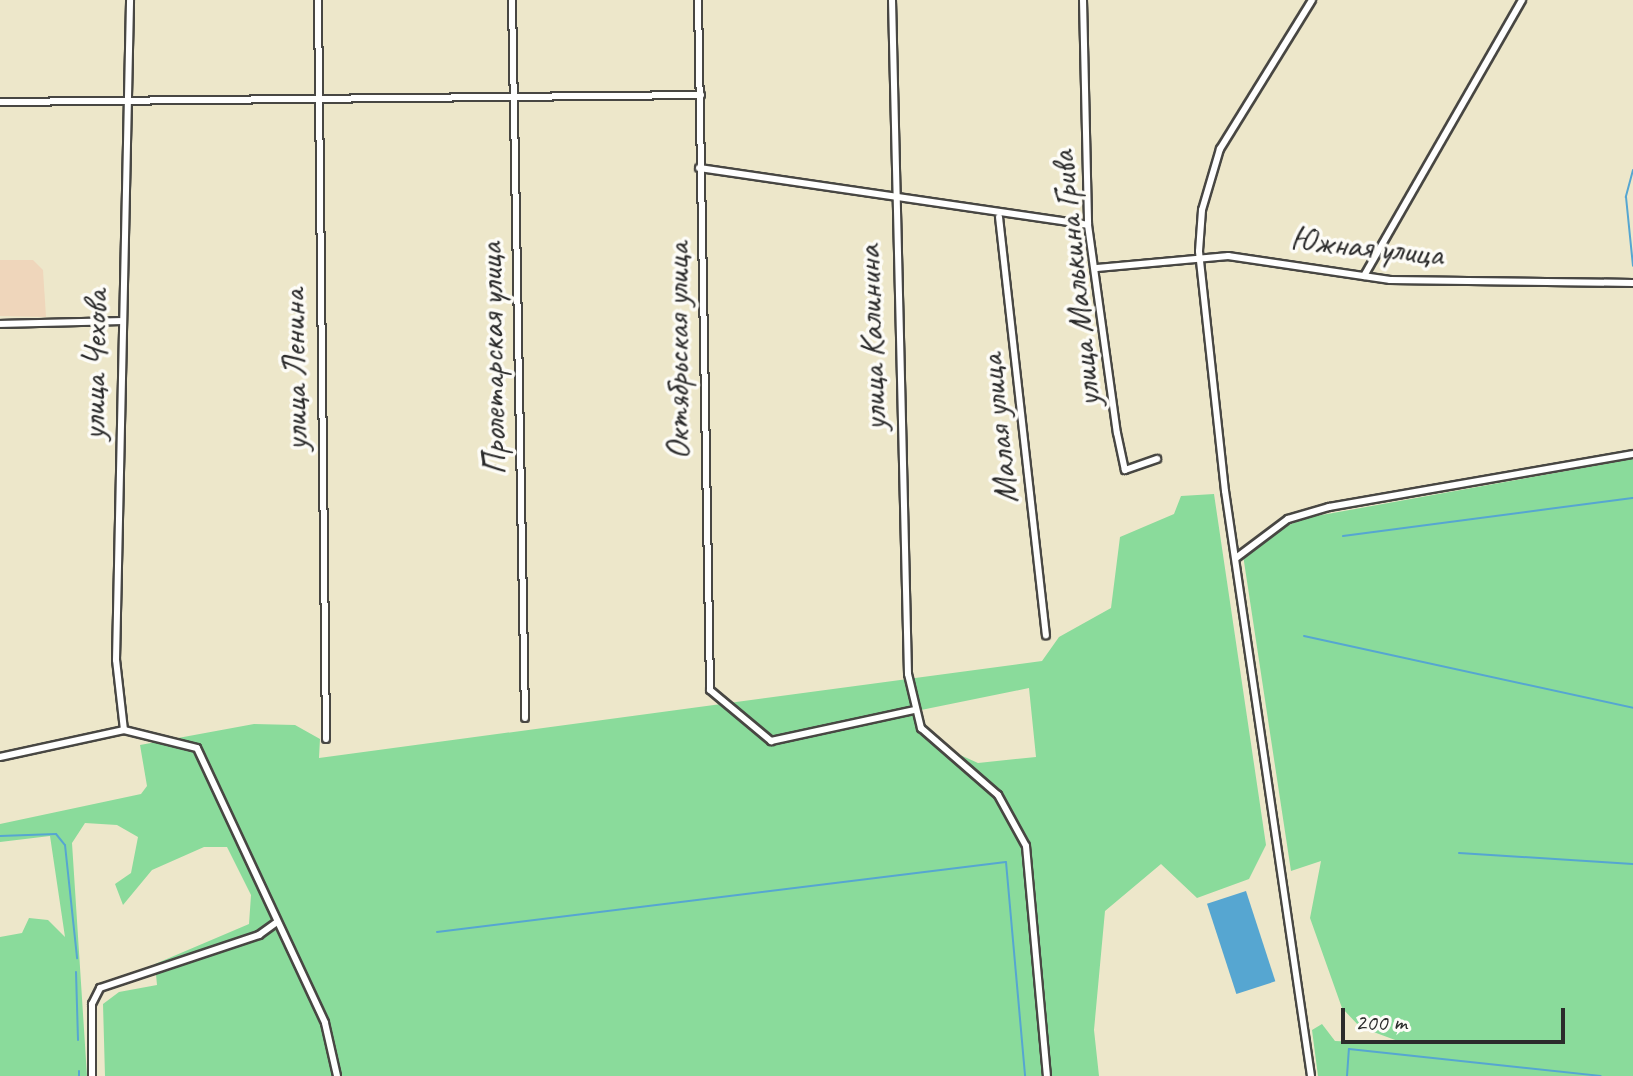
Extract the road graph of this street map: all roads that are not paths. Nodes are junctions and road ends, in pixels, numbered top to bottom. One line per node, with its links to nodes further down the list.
1 (130, 0): 12 (street, улица Чехова)
2 (318, 0): 11 (street, улица Ленина)
3 (512, 0): 10 (street, Пролетарская улица)
4 (698, 0): 9 (street, Октябрьская улица)
5 (892, 0): 15 (street, улица Калинина)
6 (1083, 0): 17 (street, улица Малькина Грива)
7 (1312, 0): 18 (street)
8 (1522, 0): 20 (street)
9 (701, 95): 10 (street); 14 (street, Октябрьская улица)
10 (514, 97): 11 (street); 29 (street, Пролетарская улица)
11 (317, 99): 12 (street); 31 (street, улица Ленина)
12 (129, 101): 13 (street); 22 (street, улица Чехова)
13 (0, 102)
14 (699, 168): 15 (street); 28 (street, Октябрьская улица)
15 (894, 195): 16 (street); 28 (street, улица Калинина)
16 (999, 217): 17 (street); 27 (street, Малая улица)
17 (1088, 225): 19 (street, улица Малькина Грива)
18 (1200, 258): 19 (street, Южная улица); 20 (street, Южная улица); 26 (street)
19 (1097, 268): 25 (street, улица Малькина Грива)
20 (1364, 276): 21 (street, Южная улица)
21 (1630, 283)
22 (120, 321): 23 (street); 30 (street, улица Чехова)
23 (0, 324)
24 (1633, 454): 26 (street)
25 (1157, 459)
26 (1236, 558): 37 (street)
27 (1046, 635)
28 (914, 710): 36 (street)
29 (525, 718)
30 (124, 730): 32 (street); 33 (street)
31 (326, 739)
32 (0, 757)
33 (277, 922): 34 (street); 35 (street)
34 (92, 1076)
35 (337, 1076)
36 (1047, 1076)
37 (1311, 1076)

